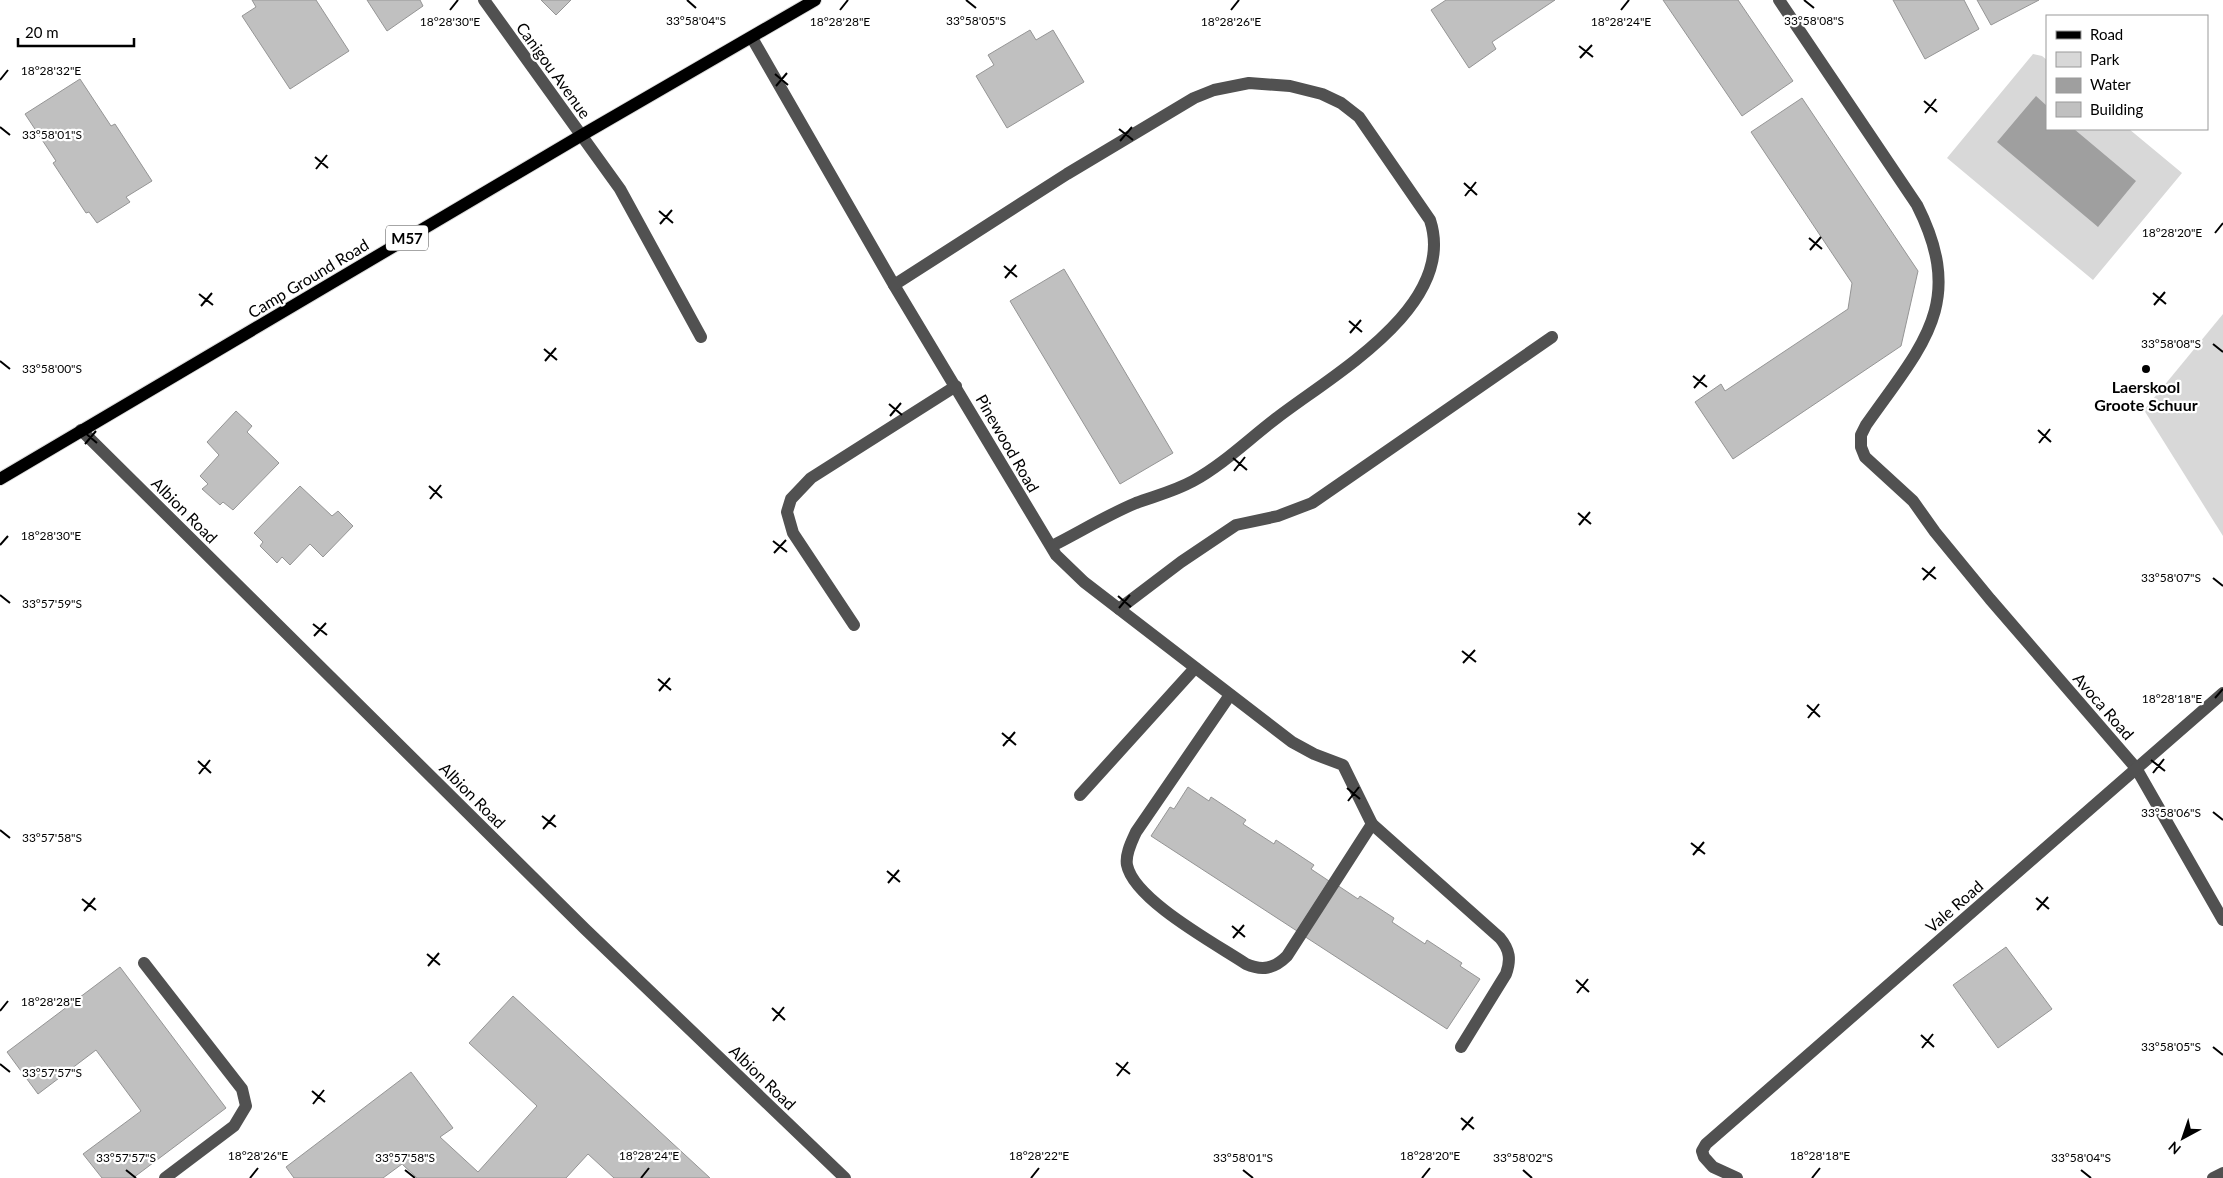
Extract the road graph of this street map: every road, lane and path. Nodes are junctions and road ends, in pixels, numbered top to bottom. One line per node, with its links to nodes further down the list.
1 (484, 0): 5 (street, Canigou Avenue)
2 (815, 0): 4 (main road, Camp Ground Road / M57)
3 (1779, 0): 18 (street, Avoca Road)
4 (752, 38): 5 (main road, Camp Ground Road / M57); 6 (street, Pinewood Road)
5 (582, 135): 7 (street, Canigou Avenue); 10 (main road, Camp Ground Road / M57)
6 (894, 285): 9 (street, Pinewood Road); 12 (street)
7 (701, 337)
8 (1552, 337): 13 (street)
9 (956, 386): 12 (street, Pinewood Road); 14 (street)
10 (81, 430): 11 (main road, Camp Ground Road / M57); 26 (street, Albion Road)
11 (0, 479)
12 (1052, 546): 13 (street, Pinewood Road)
13 (1119, 609): 15 (street, Pinewood Road)
14 (854, 626)
15 (1195, 668): 17 (street, Pinewood Road); 19 (street)
16 (2223, 693): 18 (street, Vale Road)
17 (1230, 695): 20 (street, Pinewood Road); 20 (street)
18 (2136, 768): 21 (street, Avoca Road); 27 (street, Vale Road)
19 (1080, 795)
20 (1372, 824): 23 (street)
21 (2223, 920)
22 (144, 963): 25 (street)
23 (1462, 1047)
24 (2223, 1174): 28 (street)
25 (165, 1178)
26 (846, 1178)
27 (1737, 1178)
28 (2213, 1178)

